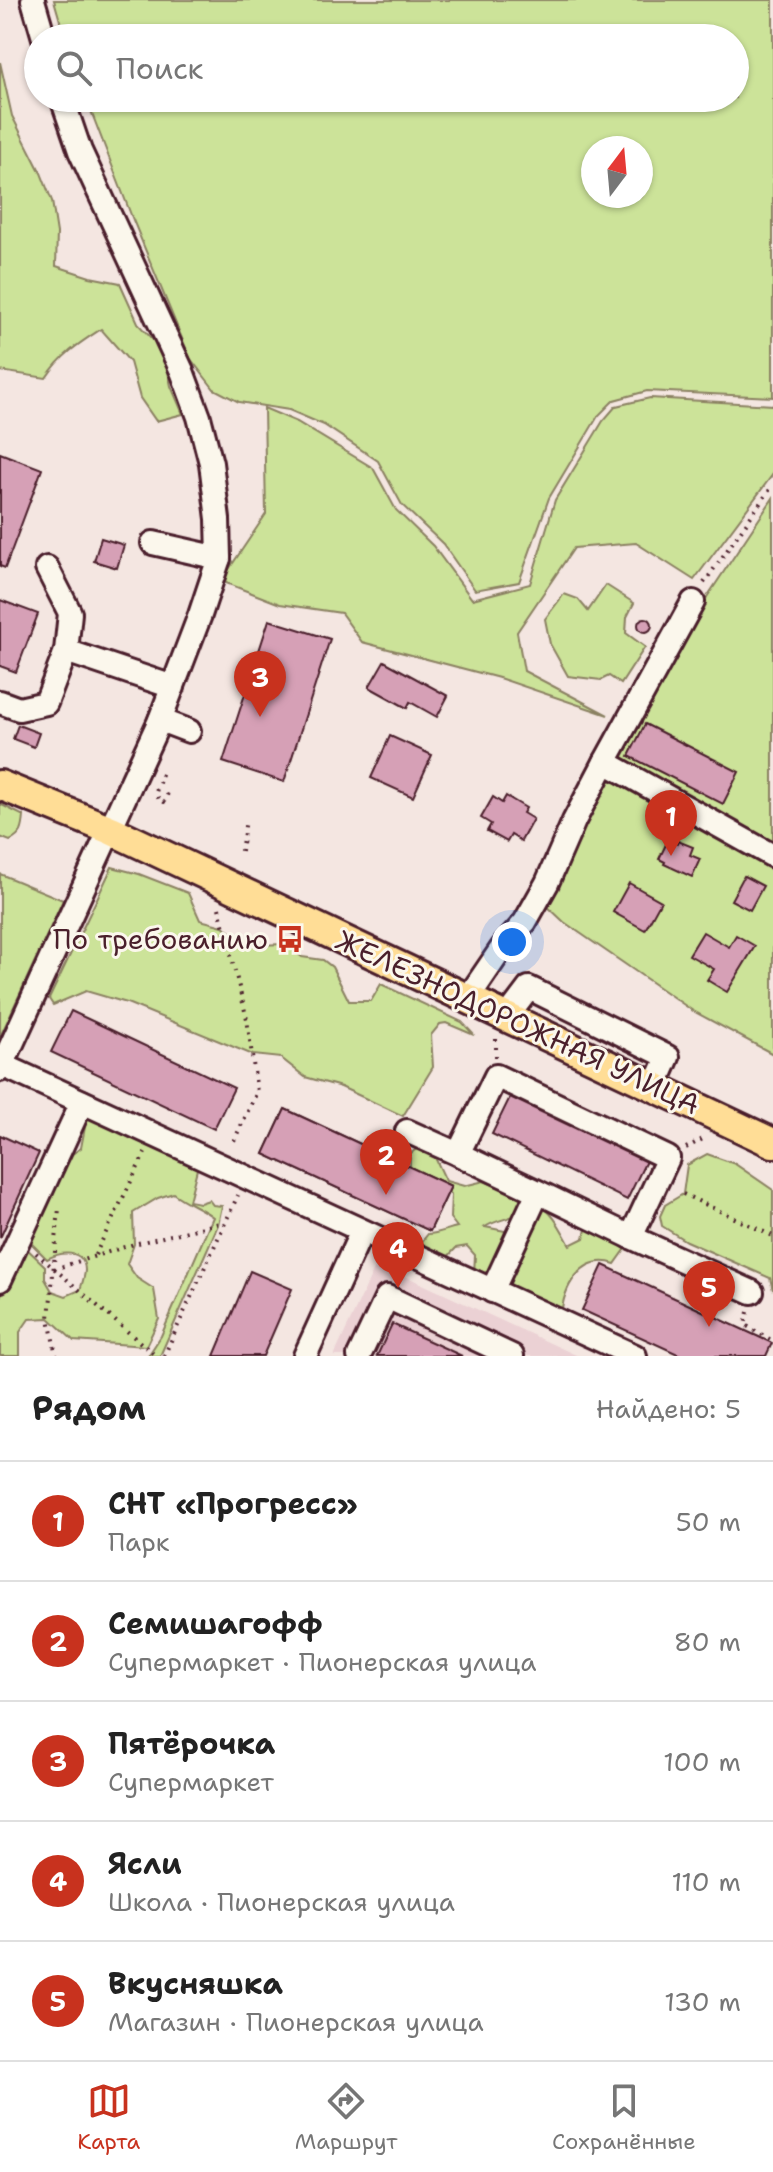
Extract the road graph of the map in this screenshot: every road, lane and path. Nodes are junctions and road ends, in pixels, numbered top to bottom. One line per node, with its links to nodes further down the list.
1 (33, 0): 2 (street)
2 (40, 24)
3 (67, 112): 6 (street)
4 (773, 485): 8 (path)
5 (153, 543): 6 (street)
6 (219, 558): 10 (street)
7 (47, 568): 9 (street)
8 (693, 602): 14 (street)
9 (66, 651): 10 (street); 11 (street)
10 (173, 687): 12 (street)
11 (0, 702)
12 (160, 720): 13 (street); 19 (street)
13 (189, 731)
14 (605, 762): 21 (street); 23 (street)
15 (165, 765): 17 (path)
16 (0, 785): 19 (main road, ЖЕЛЕЗНОДОРОЖНАЯ УЛИЦА)
17 (169, 791)
18 (246, 820): 20 (path)
19 (111, 830): 23 (main road, ЖЕЛЕЗНОДОРОЖНАЯ УЛИЦА); 24 (street)
20 (241, 851)
21 (773, 856)
22 (217, 898): 32 (path)
23 (468, 998): 29 (main road, ЖЕЛЕЗНОДОРОЖНАЯ УЛИЦА)
24 (1, 1066): 25 (street)
25 (82, 1102): 28 (street); 41 (street)
26 (407, 1131): 30 (street)
27 (713, 1133): 31 (path)
28 (154, 1135): 32 (street); 42 (path)
29 (773, 1143)
30 (458, 1154): 31 (street); 34 (street)
31 (668, 1158): 40 (street)
32 (222, 1166): 33 (street)
33 (246, 1178): 37 (path); 38 (street)
34 (538, 1192): 40 (street); 45 (street)
35 (683, 1194): 39 (path)
36 (59, 1208): 43 (path)
37 (226, 1220): 42 (path); 51 (path)
38 (362, 1231): 45 (street); 52 (street)
39 (773, 1236)
40 (631, 1237): 46 (street)
41 (19, 1238): 43 (path); 44 (street)
42 (95, 1255): 43 (path)
43 (54, 1269): 49 (path); 50 (path)
44 (0, 1280)
45 (492, 1291): 48 (street)
46 (752, 1292): 47 (path)
47 (773, 1341)
48 (625, 1354)
49 (56, 1356)
50 (156, 1356)
51 (164, 1356)
52 (305, 1356)
53 (359, 1356): 54 (street)
54 (512, 1356)

